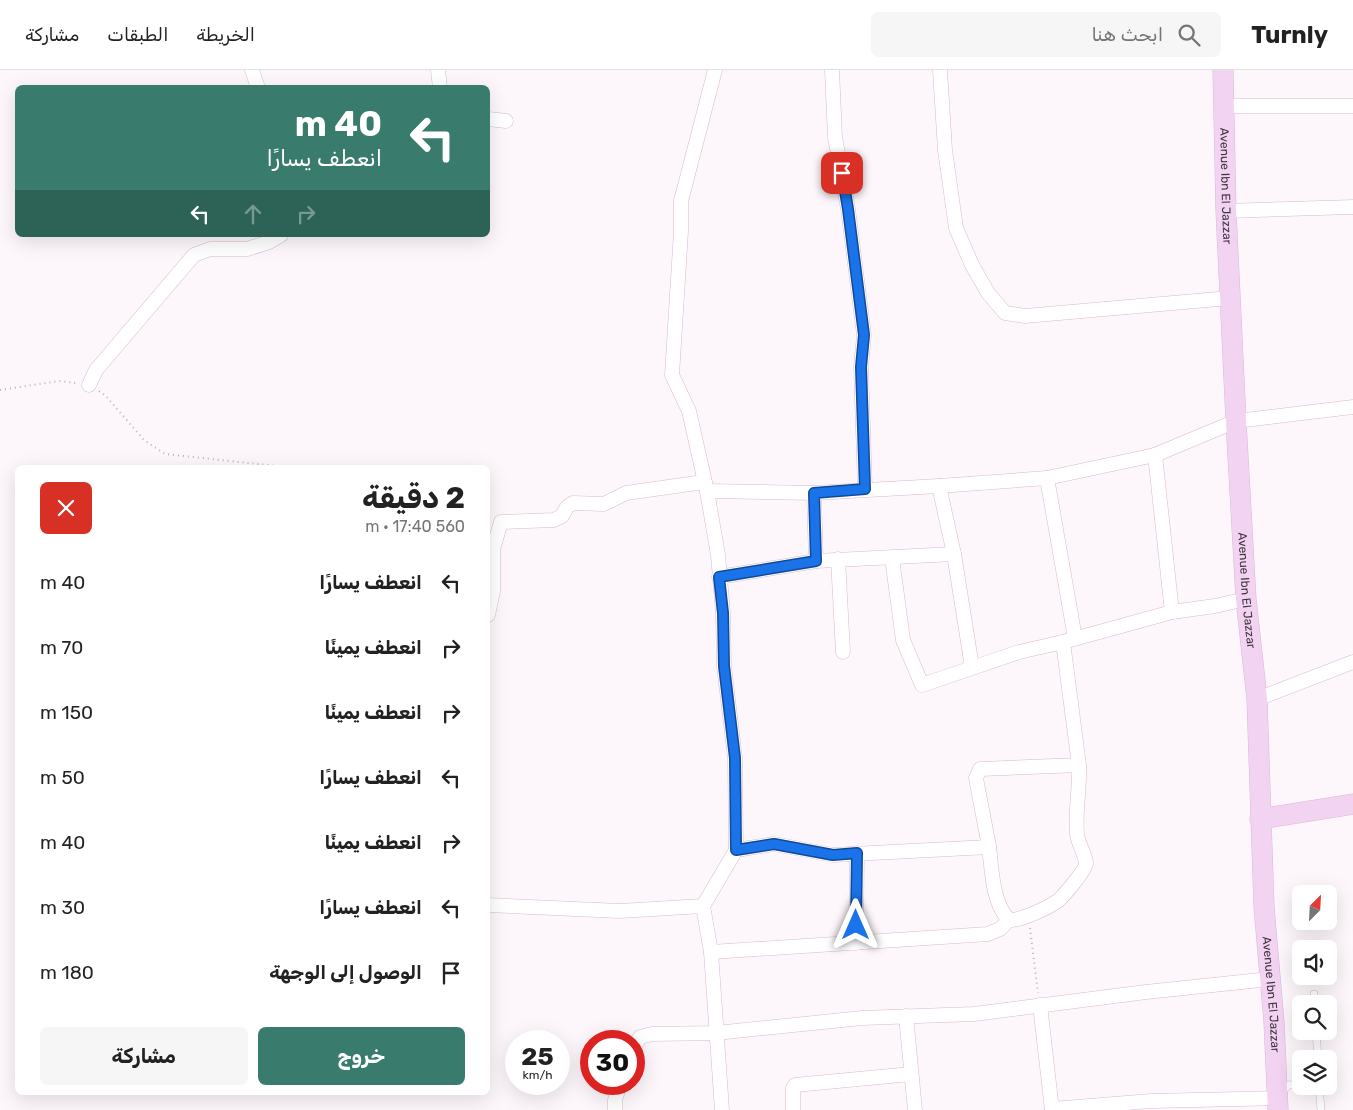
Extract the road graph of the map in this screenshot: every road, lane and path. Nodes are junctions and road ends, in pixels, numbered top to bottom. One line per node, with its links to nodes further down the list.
1 (252, 70): 7 (street)
2 (438, 70): 8 (street)
3 (715, 70): 24 (street)
4 (832, 70): 26 (street)
5 (940, 70): 16 (street)
6 (1223, 70): 9 (main road, Avenue Ibn El Jazzar)
7 (257, 85)
8 (440, 85)
9 (1224, 106): 10 (street); 14 (main road, Avenue Ibn El Jazzar)
10 (1353, 106)
11 (490, 119): 12 (street)
12 (506, 121)
13 (1353, 207): 14 (street)
14 (1226, 211): 16 (main road, Avenue Ibn El Jazzar)
15 (278, 237): 17 (street)
16 (1230, 298): 20 (main road, Avenue Ibn El Jazzar)
17 (89, 385): 18 (path); 22 (path)
18 (0, 390)
19 (1353, 407): 20 (street)
20 (1236, 421): 21 (street); 33 (main road, Avenue Ibn El Jazzar)
21 (1155, 455): 23 (street); 35 (street)
22 (266, 465)
23 (1046, 478): 25 (street); 36 (street)
24 (706, 486): 27 (street); 32 (street); 34 (street)
25 (939, 486): 26 (street); 28 (street)
26 (865, 489): 27 (street)
27 (814, 493): 31 (street)
28 (954, 554): 29 (street); 39 (street)
29 (892, 558): 30 (street); 39 (street)
30 (838, 560): 31 (street); 37 (street)
31 (816, 561): 32 (street)
32 (719, 577): 45 (street)
33 (1246, 599): 35 (street); 40 (main road, Avenue Ibn El Jazzar)
34 (490, 605)
35 (1172, 612): 36 (street)
36 (1069, 640): 39 (street); 41 (street)
37 (843, 652)
38 (1353, 662): 40 (street)
39 (972, 667)
40 (1257, 699): 43 (main road, Avenue Ibn El Jazzar)
41 (1080, 765): 44 (street); 49 (street)
42 (1353, 804): 43 (main road)
43 (1260, 819): 53 (main road, Avenue Ibn El Jazzar)
44 (989, 847): 46 (street); 50 (street)
45 (736, 850): 46 (street); 48 (street)
46 (857, 853): 51 (street)
47 (490, 905): 48 (street)
48 (703, 906): 52 (street)
49 (1028, 915): 50 (street); 54 (path)
50 (1009, 920): 51 (street)
51 (856, 943): 52 (street)
52 (711, 952): 56 (street)
53 (1270, 979): 54 (street); 62 (main road, Avenue Ibn El Jazzar)
54 (1040, 1005): 55 (street); 63 (street)
55 (906, 1016): 56 (street); 58 (street)
56 (716, 1033): 57 (street); 65 (street)
57 (645, 1036)
58 (912, 1074): 66 (street); 67 (street)
59 (1292, 1084): 62 (lane)
60 (617, 1095): 64 (street)
61 (1320, 1095): 68 (lane)
62 (1278, 1104): 63 (street)
63 (1052, 1109)
64 (615, 1110)
65 (722, 1110)
66 (793, 1110)
67 (915, 1110)
68 (1321, 1110)

